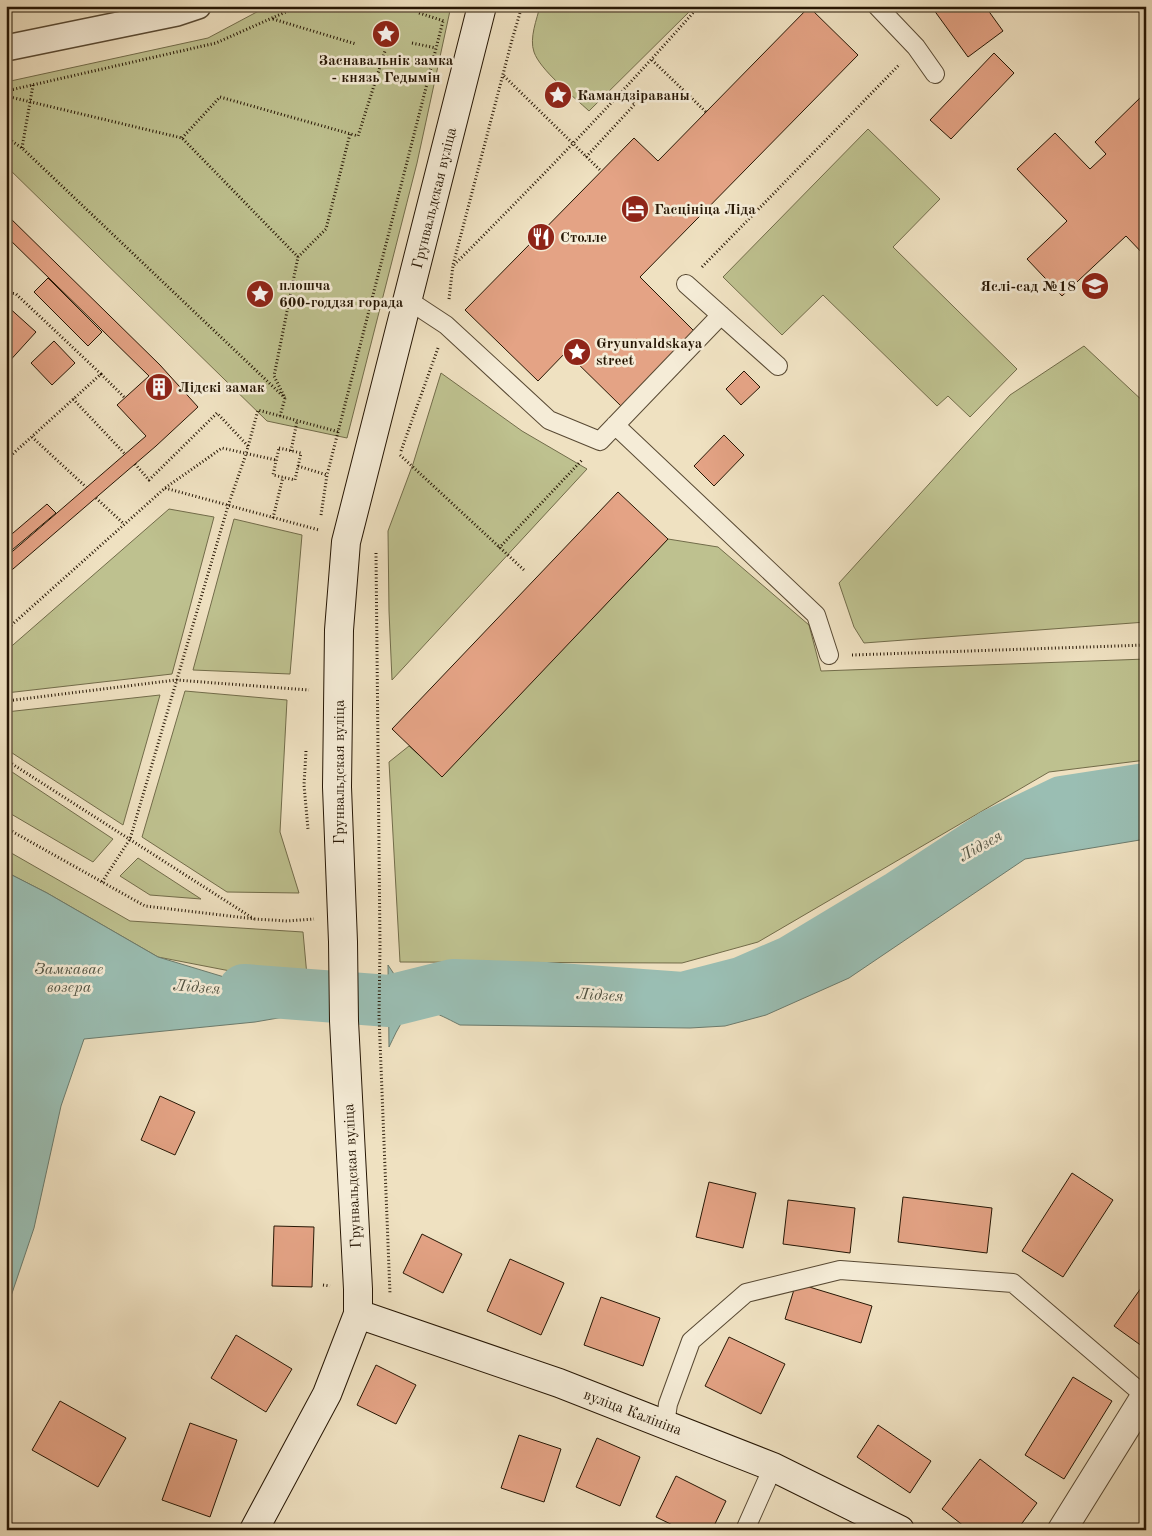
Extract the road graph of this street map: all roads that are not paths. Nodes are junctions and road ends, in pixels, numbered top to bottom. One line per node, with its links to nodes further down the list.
1 (198, 6): 4 (street)
2 (482, 6): 7 (main road, Грунвальдская вуліца)
3 (877, 6): 5 (lane)
4 (6, 48)
5 (935, 74)
6 (686, 284): 8 (lane)
7 (408, 300): 10 (lane); 12 (main road, Грунвальдская вуліца)
8 (721, 315): 9 (lane); 10 (lane)
9 (778, 366)
10 (615, 425): 11 (lane)
11 (829, 656)
12 (358, 1314): 14 (main road, вуліца Калініна); 16 (main road, Грунвальдская вуліца)
13 (1145, 1395): 14 (lane); 19 (main road)
14 (665, 1424): 15 (main road, вуліца Калініна)
15 (773, 1466): 17 (lane); 18 (main road, вуліца Калініна)
16 (254, 1530)
17 (745, 1530)
18 (900, 1530)
19 (1062, 1530)

